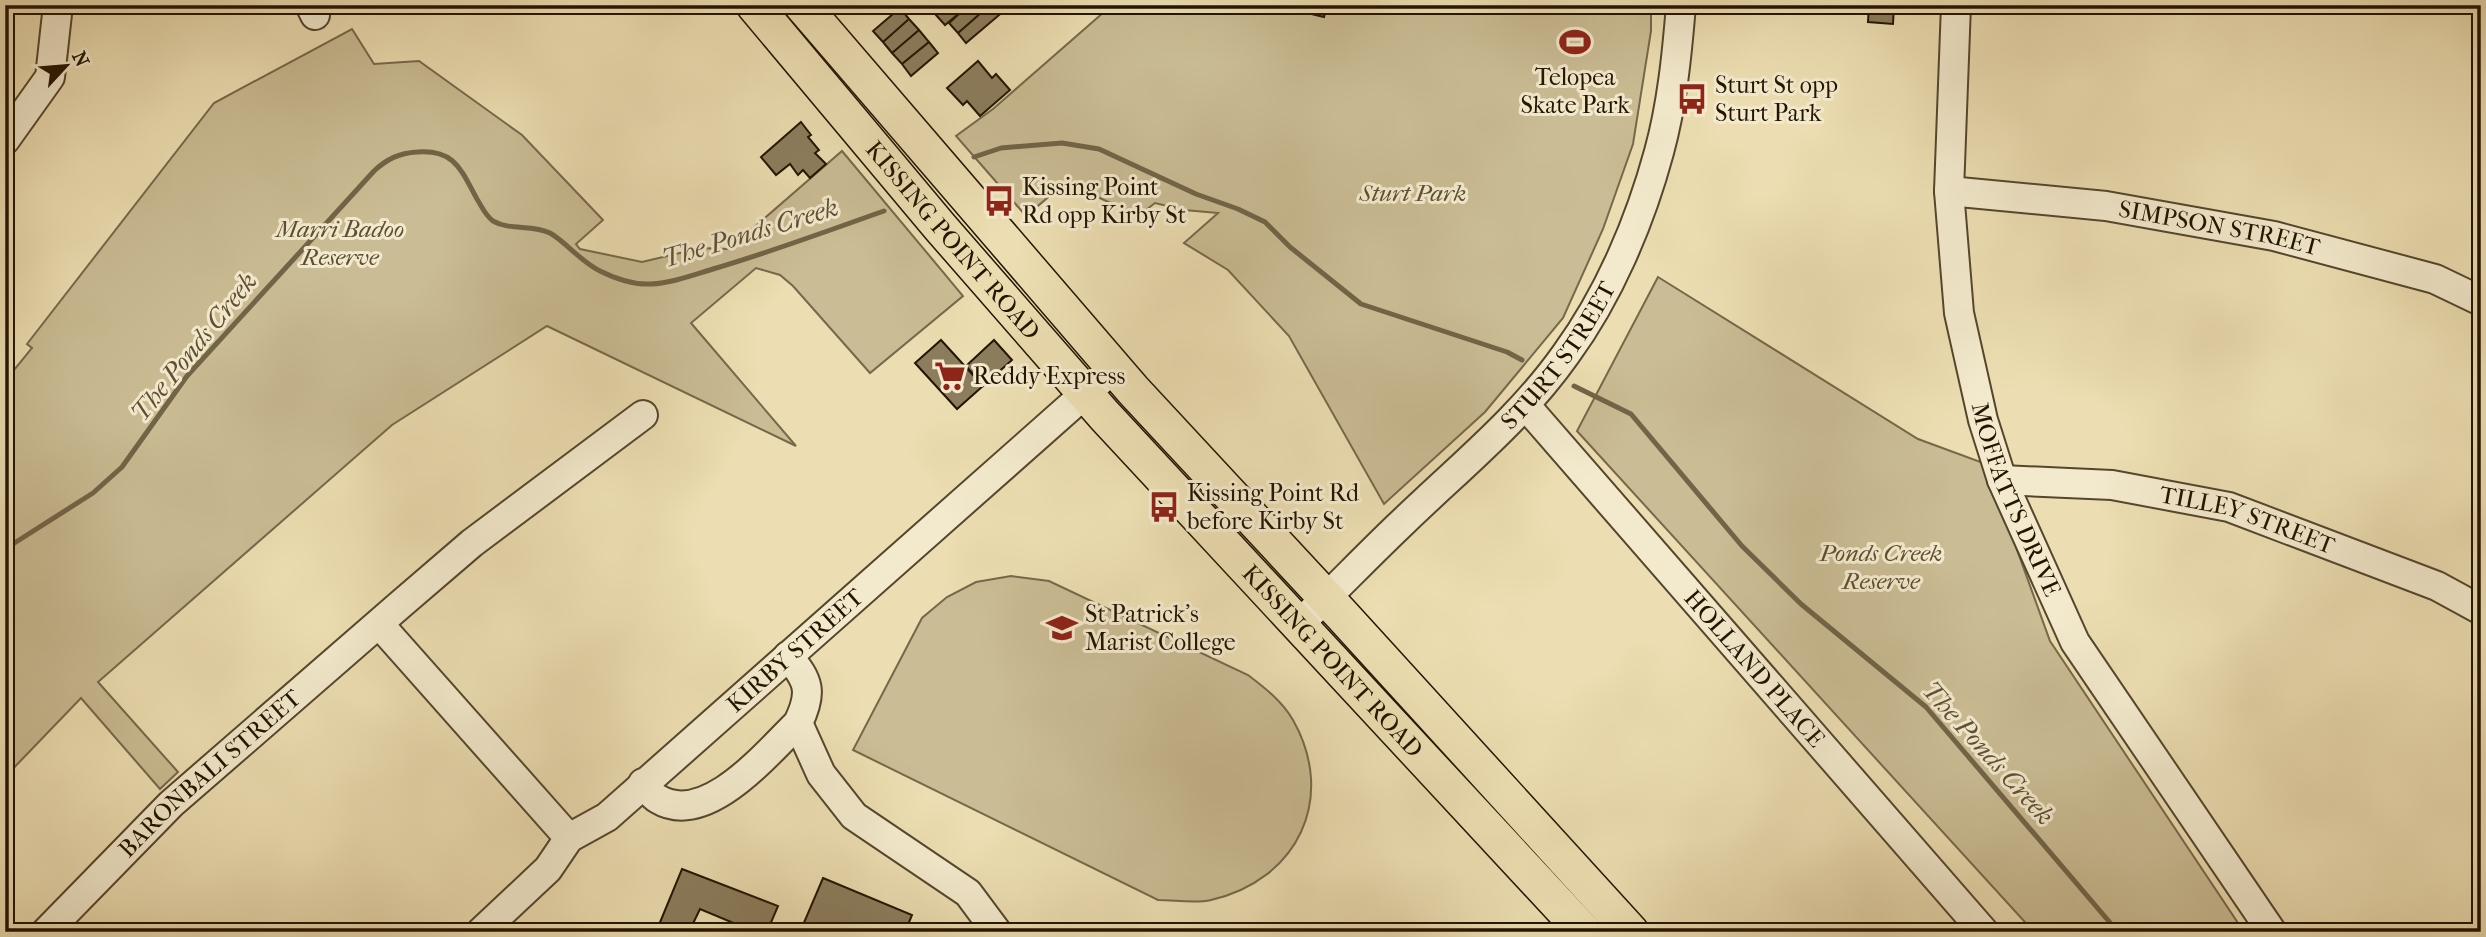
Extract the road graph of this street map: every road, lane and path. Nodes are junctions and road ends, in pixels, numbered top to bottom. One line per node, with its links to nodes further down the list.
1 (58, 5): 6 (street)
2 (754, 5): 10 (main road, KISSING POINT ROAD)
3 (802, 5): 9 (main road, KISSING POINT ROAD)
4 (1681, 5): 11 (street, STURT STREET)
5 (1956, 5): 7 (street, MOFFATTS DRIVE)
6 (5, 140)
7 (1949, 191): 8 (street, SIMPSON STREET); 13 (street, MOFFATTS DRIVE)
8 (2481, 300)
9 (1114, 368): 10 (street, KIRBY STREET); 14 (main road, KISSING POINT ROAD)
10 (1086, 393): 17 (main road, KISSING POINT ROAD); 18 (street, KIRBY STREET)
11 (1526, 406): 14 (street, STURT STREET); 28 (street, HOLLAND PLACE)
12 (643, 415): 16 (street, BARONBALI STREET)
13 (2003, 480): 15 (street, TILLEY STREET); 29 (street, MOFFATTS DRIVE)
14 (1327, 598): 17 (street, STURT STREET); 27 (main road, KISSING POINT ROAD)
15 (2481, 610)
16 (380, 625): 22 (street); 23 (street, BARONBALI STREET)
17 (1298, 625): 26 (main road, KISSING POINT ROAD)
18 (788, 656): 19 (street); 20 (street, KIRBY STREET)
19 (803, 734): 20 (street); 21 (street); 25 (street)
20 (643, 783): 22 (street, KIRBY STREET)
21 (803, 789)
22 (569, 838): 24 (street, KIRBY STREET)
23 (46, 932)
24 (481, 932)
25 (997, 932)
26 (1584, 932)
27 (1631, 932)
28 (1984, 932)
29 (2272, 932)

